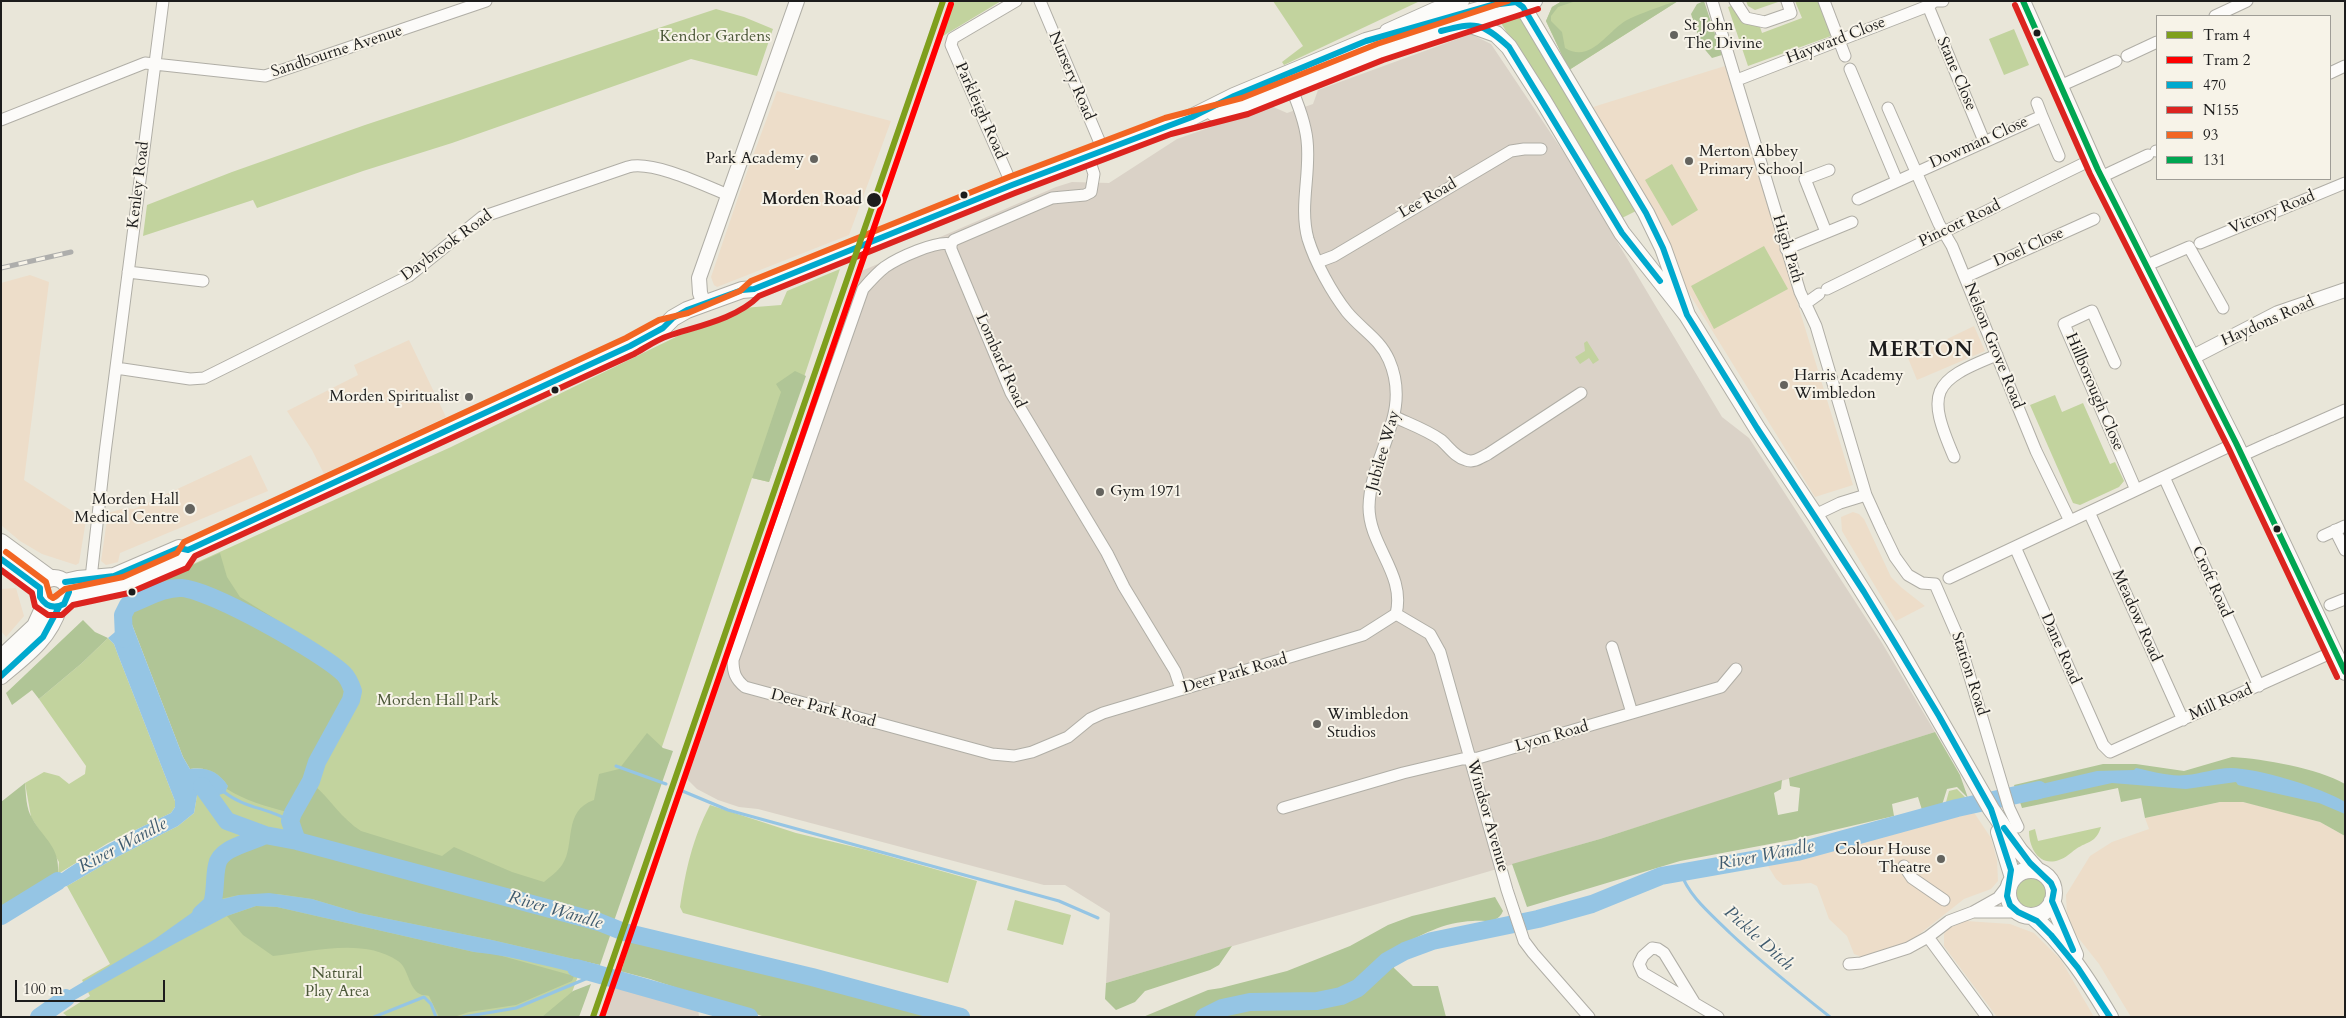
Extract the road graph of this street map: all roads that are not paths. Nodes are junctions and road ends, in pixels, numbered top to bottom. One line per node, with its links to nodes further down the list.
1 (163, 1): 24 (street, Kenley Road)
2 (486, 1): 24 (street, Sandbourne Avenue)
3 (797, 1): 49 (main road)
4 (1016, 1): 48 (street, Parkleigh Road)
5 (1040, 1): 40 (street, Nursery Road)
6 (1462, 1): 20 (main road)
7 (1787, 1): 12 (street)
8 (1824, 1): 19 (street)
9 (1943, 1): 15 (street, Hayward Close)
10 (2023, 1): 30 (main road)
11 (2247, 1): 17 (street)
12 (1735, 2): 14 (street)
13 (1529, 4): 16 (highway); 68 (highway)
14 (1713, 5): 29 (street, High Path)
15 (1928, 6): 19 (street, Hayward Close); 37 (street, Stane Close)
16 (1493, 8): 18 (main road); 20 (highway); 22 (main road)
17 (2217, 15)
18 (1468, 24): 22 (highway); 31 (highway)
19 (1839, 40): 23 (street); 29 (street, Hayward Close)
20 (1366, 41): 28 (highway)
21 (2156, 42): 30 (street)
22 (1509, 47): 68 (highway)
23 (1845, 56)
24 (155, 64): 36 (street, Sandbourne Avenue); 60 (street, Kenley Road)
25 (2345, 66): 27 (street)
26 (1850, 69): 46 (street)
27 (2331, 73)
28 (1285, 74): 31 (street, Jubilee Way); 35 (highway)
29 (1737, 80): 57 (street, High Path)
30 (2060, 86): 42 (main road)
31 (1292, 89): 35 (highway); 58 (street, Jubilee Way)
32 (2037, 103): 34 (street, Dowman Close)
33 (1888, 108): 44 (street, Nelson Grove Road)
34 (2042, 116): 37 (street, Dowman Close); 41 (street, Dowman Close)
35 (1192, 117): 40 (highway)
36 (1, 120)
37 (1984, 141): 44 (street, Dowman Close)
38 (1540, 149): 58 (street, Lee Road)
39 (2154, 152): 45 (street)
40 (1095, 153): 48 (highway); 55 (street)
41 (2059, 156)
42 (2093, 160): 45 (main road); 53 (street, Pincott Road)
43 (1829, 170): 54 (street)
44 (1917, 171): 46 (street, Dowman Close); 53 (street, Nelson Grove Road)
45 (2102, 176): 59 (main road)
46 (1897, 181): 50 (street, Dowman Close)
47 (2345, 183): 56 (street, Victory Road)
48 (1012, 185): 63 (highway)
49 (728, 195): 65 (main road); 73 (street, Daybrook Road)
50 (1858, 199)
51 (2094, 219): 61 (street, Doel Close)
52 (1852, 222): 54 (street)
53 (1944, 231): 61 (street, Nelson Grove Road); 66 (street, Pincott Road)
54 (1826, 232): 57 (street)
55 (951, 244): 107 (street, Lombard Road); 107 (street, Deer Park Road)
56 (2194, 245): 59 (street, Victory Road); 67 (street)
57 (1786, 249): 66 (street, High Path)
58 (1318, 262): 76 (street, Jubilee Way)
59 (2145, 266): 71 (main road)
60 (128, 272): 62 (street); 73 (street, Kenley Road)
61 (1965, 277): 70 (street, Nelson Grove Road)
62 (203, 281)
63 (754, 289): 65 (highway); 69 (highway)
64 (2345, 290): 71 (main road, Haydons Road)
65 (704, 304): 69 (highway)
66 (1805, 304): 82 (street, High Path)
67 (2223, 308)
68 (1687, 315): 84 (highway)
69 (663, 328): 90 (highway)
70 (1997, 355): 79 (street); 85 (street, Nelson Grove Road)
71 (2193, 357): 77 (main road)
72 (2115, 363): 81 (street, Hillborough Close)
73 (116, 368): 93 (street, Kenley Road)
74 (1581, 393): 76 (street)
75 (2345, 410): 78 (street)
76 (1394, 417): 99 (street, Jubilee Way)
77 (2236, 442): 78 (main road); 80 (street)
78 (2243, 455): 101 (main road)
79 (1954, 457)
80 (2164, 477): 81 (street); 106 (street, Croft Road)
81 (2136, 490): 83 (street)
82 (1866, 495): 84 (street); 95 (street, High Path)
83 (2089, 512): 85 (street); 109 (street, Meadow Road)
84 (1815, 515): 113 (highway)
85 (2070, 521): 89 (street)
86 (2340, 528): 87 (street); 91 (street)
87 (2324, 536)
88 (1, 542): 96 (highway)
89 (2014, 547): 94 (street); 110 (street, Dane Road)
90 (188, 550): 93 (highway); 96 (highway)
91 (2345, 550)
92 (1, 559): 96 (highway)
93 (91, 578): 96 (highway)
94 (1949, 578)
95 (1935, 584): 114 (street, Station Road)
96 (55, 593): 102 (highway); 105 (highway)
97 (2345, 599): 98 (street)
98 (2330, 605)
99 (1396, 614): 107 (street, Deer Park Road); 111 (street, Windsor Avenue)
100 (1612, 647): 108 (street)
101 (2334, 651): 104 (main road); 106 (street, Mill Road)
102 (1, 658)
103 (1736, 669): 108 (street, Lyon Road)
104 (2345, 673)
105 (1, 676)
106 (2259, 686): 109 (street, Mill Road)
107 (1181, 689)
108 (1632, 713): 111 (street, Lyon Road)
109 (2183, 720): 110 (street, Mill Road)
110 (2107, 751)
111 (1471, 758): 112 (street, Lyon Road); 127 (street, Windsor Avenue)
112 (1283, 808)
113 (1990, 809): 116 (highway); 117 (highway)
114 (2018, 827)
115 (1904, 866): 118 (street)
116 (2037, 870): 117 (highway); 119 (highway)
117 (2010, 881): 120 (street); 121 (highway)
118 (1944, 900)
119 (2052, 901): 121 (highway); 124 (highway)
120 (1973, 912): 121 (street); 122 (street)
121 (2024, 914): 124 (highway)
122 (1928, 937): 123 (street); 129 (street)
123 (1849, 964)
124 (2082, 971): 126 (highway)
125 (1694, 1002): 125 (street); 128 (street)
126 (2109, 1016)
127 (1589, 1017)
128 (1718, 1017)
129 (1986, 1017)

